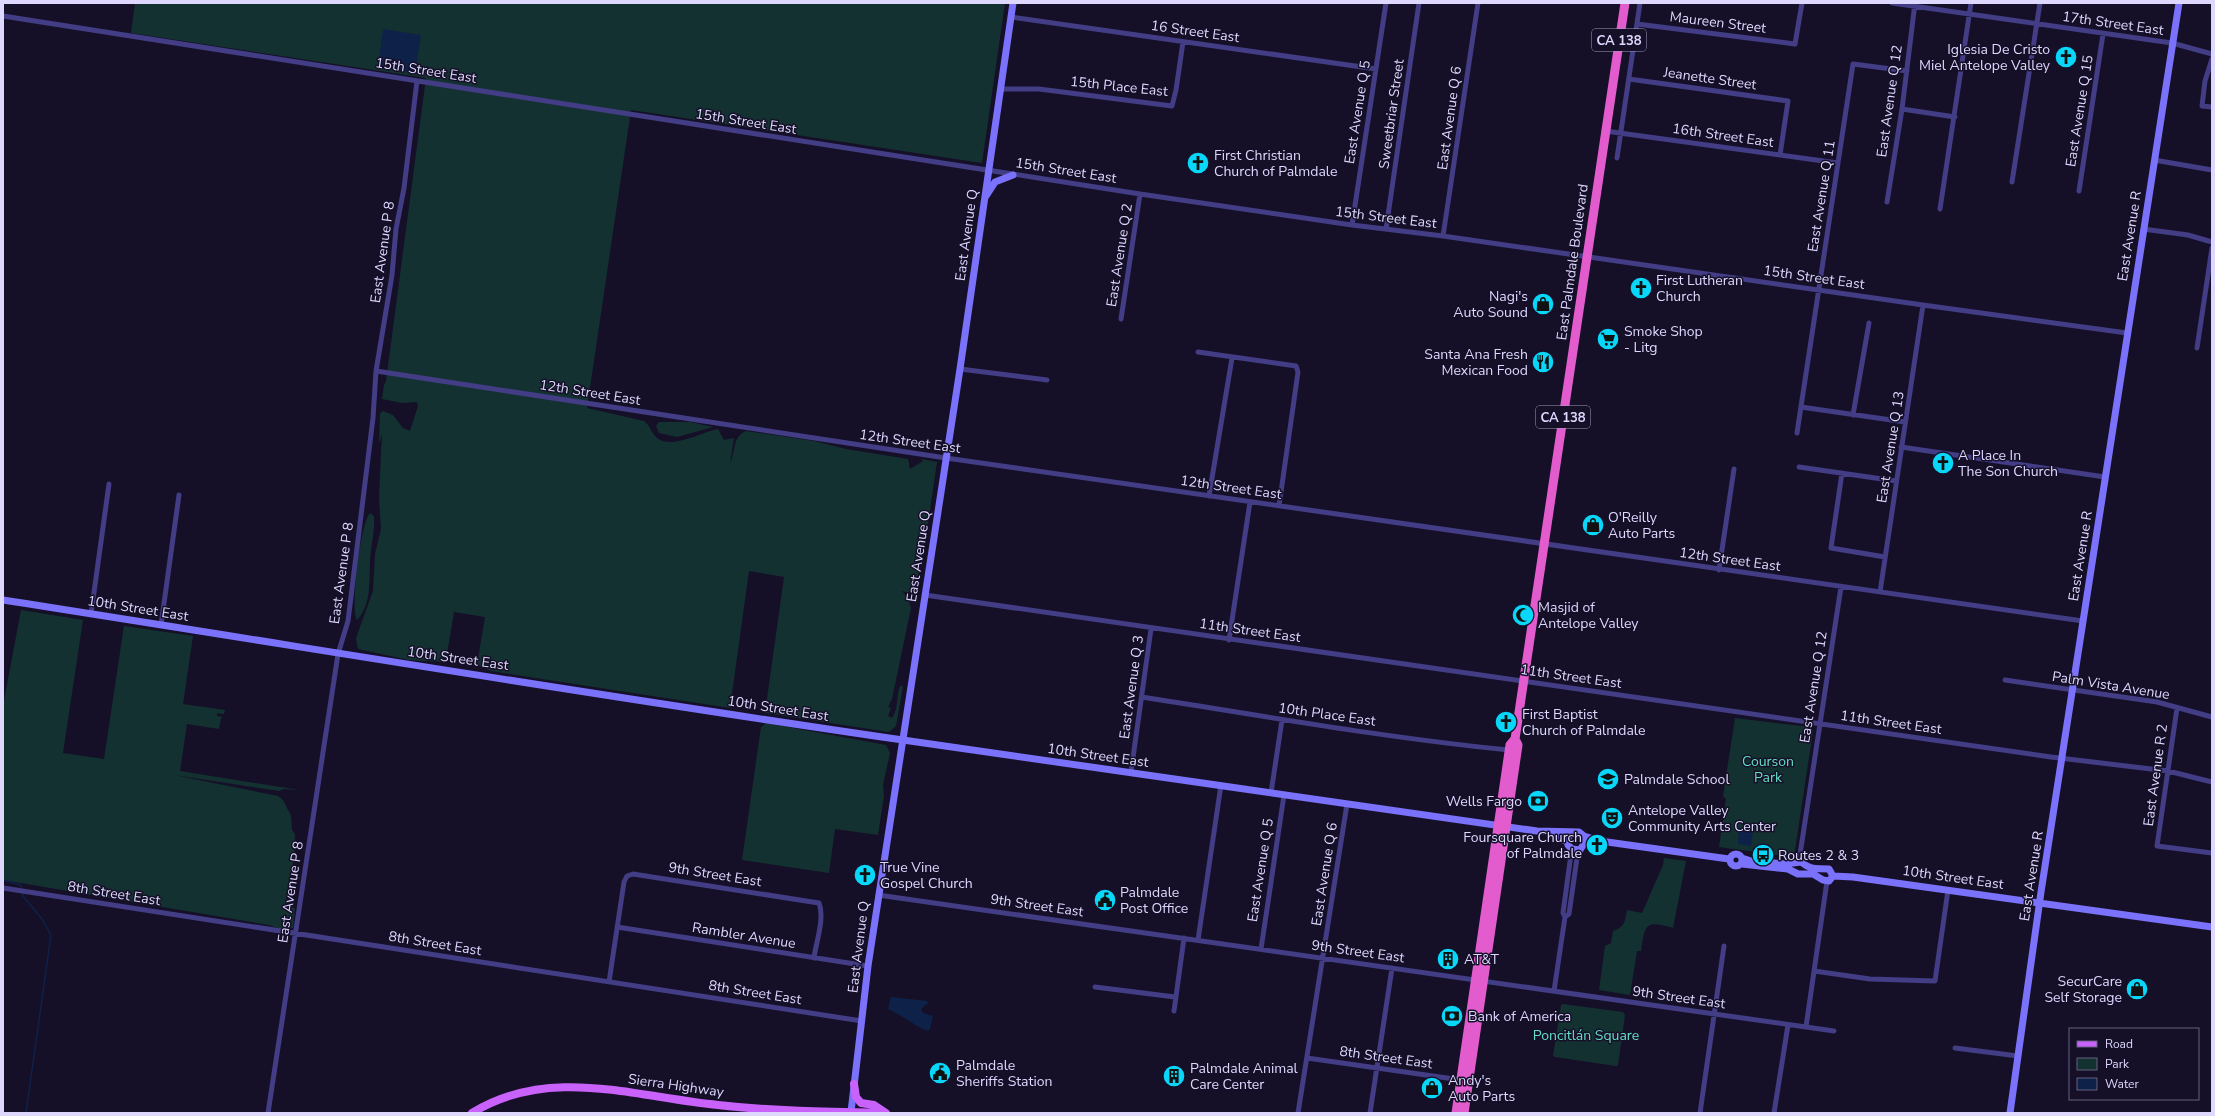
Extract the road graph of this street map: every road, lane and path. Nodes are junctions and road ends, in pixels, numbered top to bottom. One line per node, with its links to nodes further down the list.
1 (1013, 3): 15 (main road, East Avenue Q)
2 (1386, 3): 23 (street, East Avenue Q 5)
3 (1420, 3): 47 (street, Sweetbriar Street)
4 (1478, 3): 49 (street, East Avenue Q 6)
5 (1625, 3): 31 (highway, East Palmdale Boulevard / CA 138)
6 (1640, 3): 16 (street)
7 (1802, 3): 16 (street, Maureen Street)
8 (1892, 3): 12 (street, 17th Street East)
9 (1971, 3): 13 (street)
10 (2040, 3): 17 (street)
11 (2179, 3): 20 (main road, East Avenue R)
12 (1915, 5): 13 (street, 17th Street East); 24 (street, East Avenue Q 12)
13 (1970, 15): 17 (street, 17th Street East); 30 (street)
14 (3, 16): 26 (street, 15th Street East)
15 (1011, 17): 19 (street, 16 Street East); 27 (main road, East Avenue Q)
16 (1637, 24): 25 (street)
17 (2037, 25): 18 (street, 17th Street East); 40 (street)
18 (2103, 34): 20 (street, 17th Street East); 41 (street, East Avenue Q 15)
19 (1183, 42): 23 (street, 16 Street East); 27 (street, 15th Place East)
20 (2172, 43): 21 (street, 17th Street East); 35 (main road, East Avenue R)
21 (2212, 54)
22 (2212, 59): 28 (street)
23 (1376, 69): 46 (street, East Avenue Q 5)
24 (1907, 71): 29 (street, East Avenue Q 12); 36 (street, East Avenue Q 11)
25 (1628, 78): 32 (street); 33 (street, Jeanette Street)
26 (417, 81): 38 (street, 15th Street East); 62 (street, East Avenue P 8)
27 (1000, 89): 38 (main road, East Avenue Q)
28 (2212, 107)
29 (1902, 109): 30 (street); 44 (street, East Avenue Q 12)
30 (1955, 117): 45 (street)
31 (1605, 131): 32 (street, 16th Street East); 52 (highway, East Palmdale Boulevard / CA 138)
32 (1620, 133): 33 (street, 16th Street East); 34 (street)
33 (1780, 155): 36 (street, 16th Street East)
34 (1617, 158)
35 (2154, 160): 37 (street); 48 (main road, East Avenue R)
36 (1838, 163): 53 (street, East Avenue Q 11)
37 (2212, 170)
38 (988, 171): 39 (street, 15th Street East); 43 (main road, East Avenue Q)
39 (1013, 174): 42 (street, 15th Street East); 43 (main road)
40 (2012, 182)
41 (2079, 191)
42 (1140, 194): 46 (street, 15th Street East); 55 (street, East Avenue Q 2)
43 (984, 198): 61 (main road, East Avenue Q)
44 (1887, 202)
45 (1940, 209)
46 (1352, 225): 47 (street, 15th Street East)
47 (1386, 229): 49 (street, 15th Street East)
48 (2144, 230): 50 (street); 57 (main road, East Avenue R)
49 (1443, 236): 52 (street, 15th Street East)
50 (2212, 242)
51 (2212, 248): 58 (street)
52 (1587, 257): 53 (street, 15th Street East); 80 (highway, East Palmdale Boulevard / CA 138)
53 (1819, 290): 54 (street, 15th Street East); 64 (street, East Avenue Q 11)
54 (1923, 305): 57 (street, 15th Street East); 66 (street, East Avenue Q 13)
55 (1121, 319)
56 (1868, 322): 65 (street)
57 (2127, 332): 73 (main road, East Avenue R)
58 (2197, 348)
59 (1198, 352): 60 (street)
60 (1232, 358): 77 (street); 79 (street)
61 (960, 369): 63 (street); 69 (main road, East Avenue Q)
62 (376, 371): 69 (street, 12th Street East); 92 (street, East Avenue P 8)
63 (1047, 380)
64 (1801, 407): 65 (street); 67 (street, East Avenue Q 11)
65 (1853, 415): 66 (street)
66 (1905, 422): 68 (street, East Avenue Q 13)
67 (1797, 433)
68 (1902, 447): 73 (street); 74 (street, East Avenue Q 13)
69 (946, 458): 77 (street, 12th Street East); 85 (main road, East Avenue Q)
70 (1799, 466): 72 (street)
71 (1734, 469): 82 (street)
72 (1842, 473): 74 (street); 81 (street)
73 (2105, 476): 88 (main road, East Avenue R)
74 (1896, 481): 81 (street, East Avenue Q 13)
75 (109, 484): 87 (street)
76 (179, 495): 89 (street)
77 (1209, 496): 78 (street, 12th Street East)
78 (1250, 502): 79 (street, 12th Street East); 91 (street)
79 (1279, 506): 80 (street, 12th Street East)
80 (1545, 544): 82 (street, 12th Street East); 94 (highway, East Palmdale Boulevard / CA 138)
81 (1885, 557): 84 (street, East Avenue Q 13)
82 (1719, 570): 83 (street, 12th Street East)
83 (1841, 587): 84 (street, 12th Street East); 100 (street, East Avenue Q 12)
84 (1880, 592): 88 (street, 12th Street East)
85 (925, 595): 90 (street, 11th Street East); 102 (main road, East Avenue Q)
86 (3, 600): 87 (main road, 10th Street East)
87 (91, 614): 89 (main road, 10th Street East)
88 (2083, 621): 95 (main road, East Avenue R)
89 (161, 625): 92 (main road, 10th Street East)
90 (1151, 628): 91 (street, 11th Street East); 96 (street, East Avenue Q 3)
91 (1229, 640): 94 (street, 11th Street East)
92 (338, 654): 102 (main road, 10th Street East); 131 (street, East Avenue P 8)
93 (2005, 680): 95 (street, Palm Vista Avenue)
94 (1523, 681): 100 (street, 11th Street East); 101 (highway, East Palmdale Boulevard / CA 138)
95 (2073, 691): 97 (street, Palm Vista Avenue); 104 (main road, East Avenue R)
96 (1142, 697): 99 (street, 10th Place East); 106 (street, East Avenue Q 3)
97 (2177, 708): 98 (street, Palm Vista Avenue); 105 (street, East Avenue R 2)
98 (2212, 717)
99 (1282, 720): 103 (street, 10th Place East); 109 (street)
100 (1819, 724): 104 (street, 11th Street East); 120 (street, East Avenue Q 12)
101 (1515, 739): 103 (highway, East Palmdale Boulevard / CA 138); 112 (highway, East Palmdale Boulevard / CA 138)
102 (902, 740): 106 (main road, 10th Street East); 126 (main road, East Avenue Q)
103 (1509, 750): 112 (highway, East Palmdale Boulevard / CA 138)
104 (2063, 758): 105 (street, 11th Street East); 127 (main road, East Avenue R)
105 (2168, 771): 107 (street, 11th Street East); 119 (street, East Avenue R 2)
106 (1131, 772): 108 (main road, 10th Street East)
107 (2212, 782)
108 (1221, 785): 109 (main road, 10th Street East); 133 (street)
109 (1271, 793): 110 (main road, 10th Street East)
110 (1284, 795): 111 (main road, 10th Street East); 135 (street, East Avenue Q 5)
111 (1347, 804): 112 (main road, 10th Street East); 137 (street, East Avenue Q 6)
112 (1502, 826): 113 (main road, 10th Street East); 141 (highway, East Palmdale Boulevard / CA 138)
113 (1550, 833): 114 (main road, 10th Street East); 117 (main road, 10th Street East)
114 (1573, 833): 115 (main road); 117 (main road)
115 (1584, 836): 116 (main road); 118 (main road)
116 (1600, 841): 118 (main road); 120 (main road)
117 (1568, 845): 118 (main road); 128 (street)
118 (1583, 847): 128 (street)
119 (2212, 853)
120 (1798, 866): 121 (main road); 123 (main road)
121 (1823, 870): 122 (main road); 123 (main road)
122 (1833, 876): 123 (main road); 125 (main road, 10th Street East)
123 (1824, 879): 140 (street)
124 (3, 888): 131 (street, 8th Street East)
125 (1948, 890): 127 (main road, 10th Street East); 140 (street)
126 (878, 895): 132 (street, 9th Street East); 138 (main road, East Avenue Q)
127 (2040, 902): 130 (main road, 10th Street East); 153 (main road, East Avenue R)
128 (1565, 917): 144 (street)
129 (617, 927): 136 (street, Rambler Avenue); 136 (street, 9th Street East); 142 (street)
130 (2212, 927)
131 (296, 934): 142 (street, 8th Street East); 159 (street, East Avenue P 8)
132 (1184, 938): 133 (street, 9th Street East); 145 (street)
133 (1198, 940): 135 (street, 9th Street East)
134 (1724, 946): 147 (street)
135 (1261, 949): 137 (street, 9th Street East)
136 (814, 958): 138 (street, Rambler Avenue)
137 (1323, 958): 139 (street, 9th Street East); 154 (street, East Avenue Q 6)
138 (868, 966): 148 (main road, East Avenue Q)
139 (1392, 968): 141 (street, 9th Street East); 155 (street)
140 (1814, 971): 150 (street)
141 (1479, 980): 144 (street, 9th Street East); 156 (highway, East Palmdale Boulevard / CA 138); 166 (highway, East Palmdale Boulevard / CA 138)
142 (609, 982): 148 (street, 8th Street East)
143 (1095, 987): 145 (street)
144 (1554, 991): 147 (street, 9th Street East)
145 (1175, 997): 146 (street)
146 (1174, 1011)
147 (1714, 1014): 149 (street, 9th Street East); 167 (street)
148 (862, 1021): 157 (main road, East Avenue Q)
149 (1788, 1025): 150 (street, 9th Street East); 168 (street)
150 (1806, 1027): 151 (street, 9th Street East)
151 (1834, 1031)
152 (1955, 1048): 153 (street)
153 (2018, 1056): 169 (main road, East Avenue R)
154 (1307, 1058): 155 (street, 8th Street East); 163 (street, East Avenue Q 6)
155 (1377, 1068): 156 (street, 8th Street East); 164 (street)
156 (1461, 1080): 165 (highway, East Palmdale Boulevard / CA 138)
157 (854, 1084): 158 (main road, East Avenue Q); 162 (main road)
158 (851, 1112): 160 (main road, Sierra Highway); 161 (main road, Sierra Highway)
159 (268, 1113)
160 (472, 1113)
161 (882, 1113)
162 (887, 1113)
163 (1298, 1113)
164 (1370, 1113)
165 (1456, 1113)
166 (1464, 1113)
167 (1700, 1113)
168 (1774, 1113)
169 (2010, 1113)

